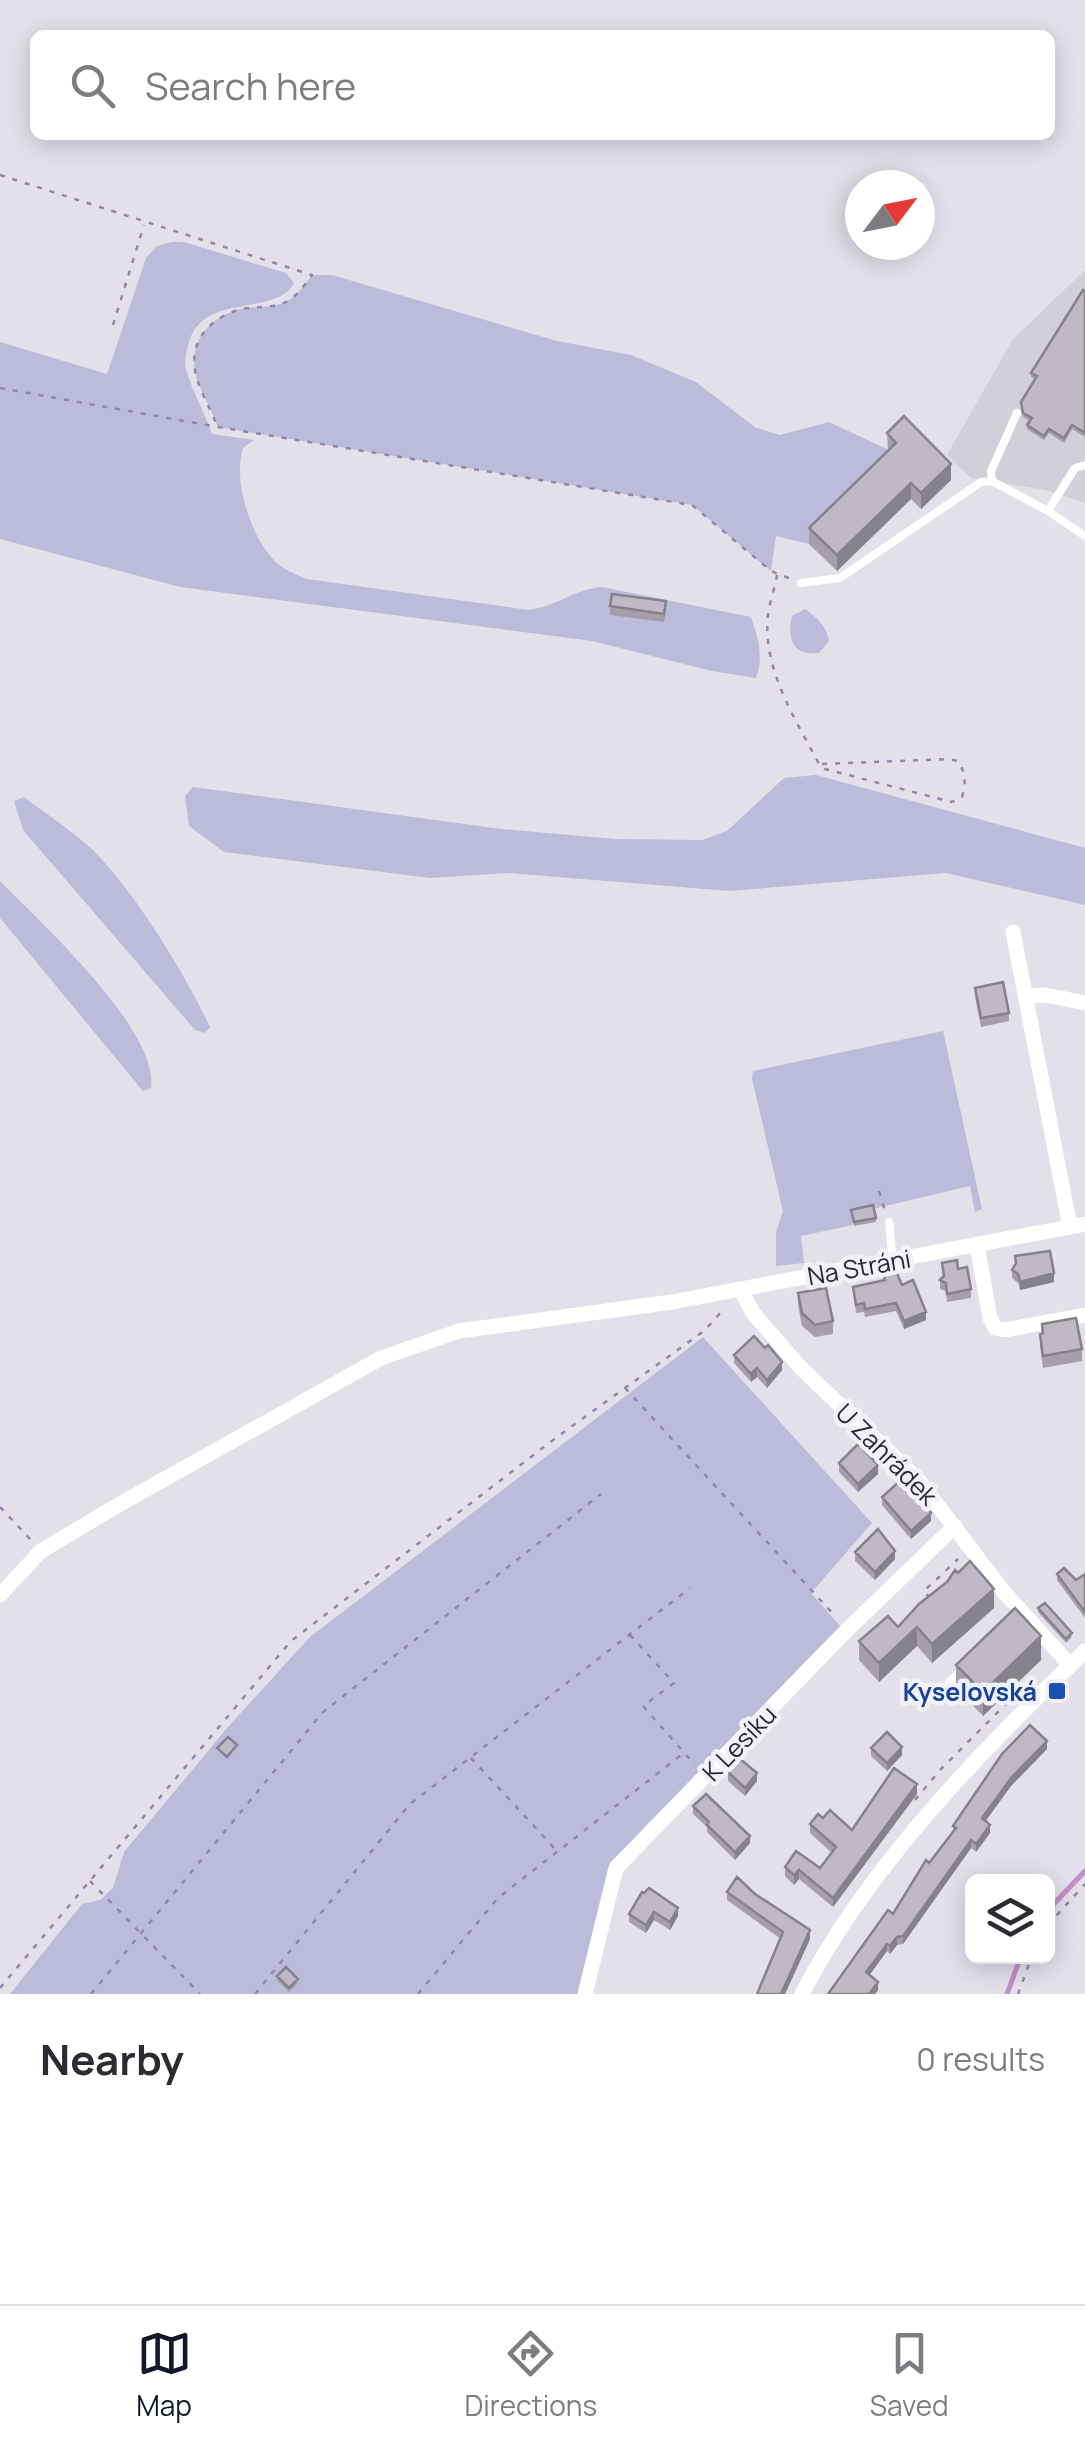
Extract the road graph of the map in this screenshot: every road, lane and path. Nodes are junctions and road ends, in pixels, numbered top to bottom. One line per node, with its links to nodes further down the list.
1 (0, 175): 2 (path)
2 (144, 224): 3 (path); 6 (path)
3 (114, 325)
4 (0, 388): 6 (path)
5 (1017, 413): 8 (lane)
6 (218, 427): 11 (path)
7 (1085, 465): 9 (lane)
8 (992, 481): 9 (lane); 12 (lane)
9 (1048, 511): 10 (lane)
10 (1085, 536)
11 (778, 574): 12 (path); 13 (path)
12 (801, 583)
13 (818, 764): 13 (path)
14 (1013, 932): 15 (street)
15 (1025, 996): 16 (street); 19 (street)
16 (1085, 1004)
17 (879, 1192): 18 (path)
18 (888, 1222): 21 (lane)
19 (1078, 1226): 20 (street, Na Stráni)
20 (976, 1245): 21 (street, Na Stráni); 23 (street)
21 (894, 1262): 22 (street, Na Stráni)
22 (737, 1291): 24 (path); 27 (street, U Zahrádek); 29 (street, Na Stráni)
23 (1085, 1316)
24 (625, 1388): 33 (path); 45 (path)
25 (601, 1494): 48 (path)
26 (0, 1508): 29 (path)
27 (955, 1526): 28 (street, U Zahrádek); 33 (street, K Lesíku)
28 (970, 1548): 32 (path); 37 (street, U Zahrádek)
29 (41, 1551): 31 (street, Na Stráni)
30 (690, 1588): 34 (path)
31 (0, 1595)
32 (937, 1605)
33 (848, 1629): 42 (street, K Lesíku)
34 (629, 1634): 40 (path); 41 (path)
35 (1085, 1650): 37 (street)
36 (974, 1660): 38 (lane)
37 (1070, 1665): 56 (street)
38 (949, 1682)
39 (1001, 1708): 43 (path)
40 (685, 1752): 42 (path); 44 (path)
41 (470, 1757): 44 (path); 53 (path)
42 (707, 1776): 55 (street, K Lesíku)
43 (915, 1800)
44 (557, 1851): 54 (path)
45 (89, 1880): 48 (path); 50 (path)
46 (1085, 1884): 47 (path)
47 (1055, 1917)
48 (141, 1931): 51 (path); 52 (path)
49 (1029, 1964): 57 (path)
50 (0, 1988)
51 (92, 1994)
52 (200, 1994)
53 (255, 1994)
54 (418, 1994)
55 (585, 1994)
56 (802, 1994)
57 (1018, 1994)

